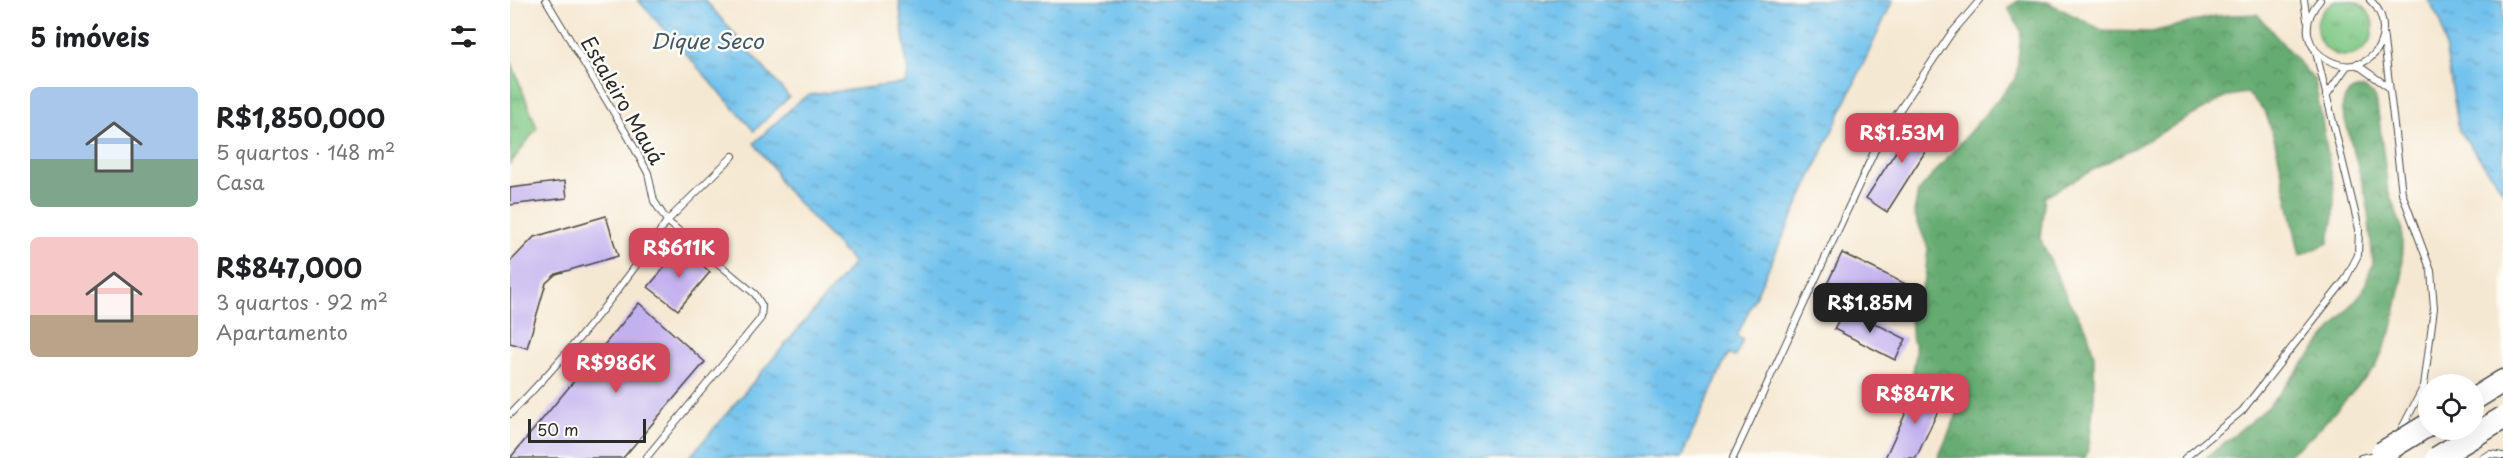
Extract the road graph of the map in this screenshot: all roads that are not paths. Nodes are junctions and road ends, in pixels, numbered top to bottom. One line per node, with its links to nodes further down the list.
1 (546, 0): 14 (lane, Estaleiro Mauá)
2 (1980, 0): 26 (lane)
3 (2304, 0): 6 (lane)
4 (2320, 0): 6 (lane)
5 (2370, 0): 7 (lane)
6 (2308, 30): 8 (lane)
7 (2383, 32): 9 (lane); 11 (lane)
8 (2316, 52): 10 (lane); 12 (lane)
9 (2356, 64): 10 (lane); 11 (lane)
10 (2347, 66): 12 (lane)
11 (2387, 86): 15 (lane)
12 (2325, 96): 27 (lane)
13 (733, 156): 14 (lane)
14 (667, 221): 19 (lane); 25 (lane)
15 (2426, 374)
16 (2503, 381): 17 (highway)
17 (2484, 393)
18 (2418, 395): 24 (lane)
19 (510, 414)
20 (2503, 418): 28 (highway, bridge)
21 (2418, 431): 24 (highway, bridge)
22 (2450, 440): 29 (lane)
23 (2503, 456): 30 (lane)
24 (2376, 457)
25 (646, 458)
26 (1733, 458)
27 (2185, 458)
28 (2437, 458)
29 (2459, 458)
30 (2482, 458)

